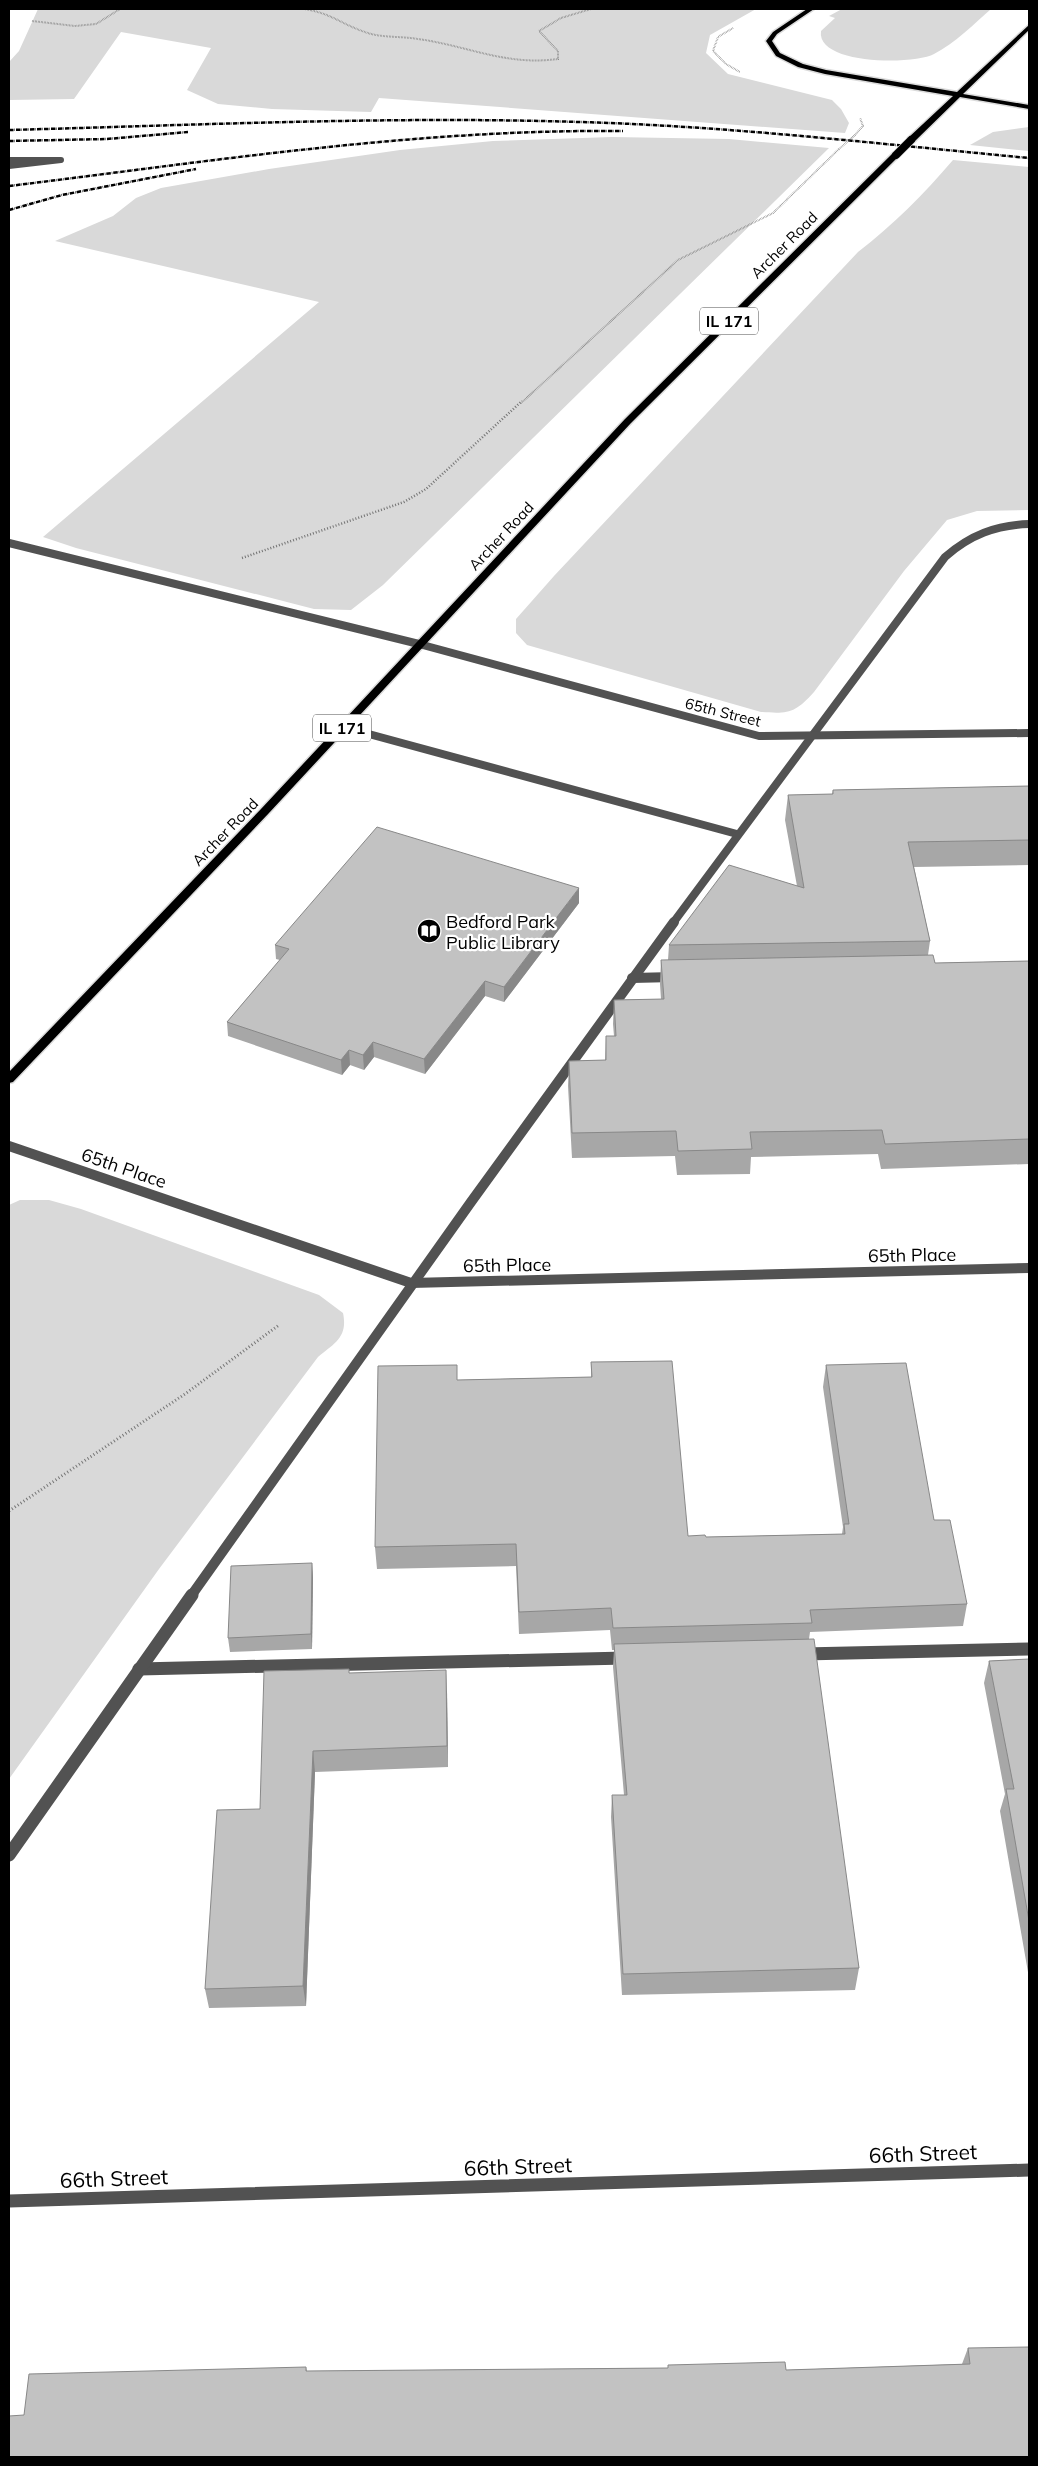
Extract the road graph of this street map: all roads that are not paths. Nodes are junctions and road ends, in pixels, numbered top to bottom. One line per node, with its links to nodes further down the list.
1 (811, 9): 3 (main road)
2 (1029, 27): 3 (main road, Archer Road / IL 171)
3 (958, 96): 4 (main road); 9 (main road, Archer Road / IL 171, bridge)
4 (1029, 107)
5 (9, 160): 6 (street)
6 (9, 166)
7 (1029, 524): 12 (street)
8 (9, 543): 9 (street, 65th Street)
9 (420, 644): 10 (main road, Archer Road / IL 171); 12 (street, 65th Street)
10 (342, 727): 13 (street); 16 (main road, Archer Road / IL 171)
11 (1029, 734): 12 (street, 65th Street)
12 (808, 737): 13 (street)
13 (737, 834): 15 (street)
14 (682, 977): 15 (street)
15 (632, 978): 19 (street)
16 (9, 1079)
17 (9, 1146): 19 (street, 65th Place)
18 (1029, 1268): 19 (street, 65th Place)
19 (411, 1283): 23 (street)
20 (1029, 1648): 21 (street)
21 (792, 1654)
22 (634, 1658): 23 (street)
23 (139, 1669): 24 (street)
24 (9, 1855)
25 (1029, 2170): 26 (street, 66th Street)
26 (9, 2201)

